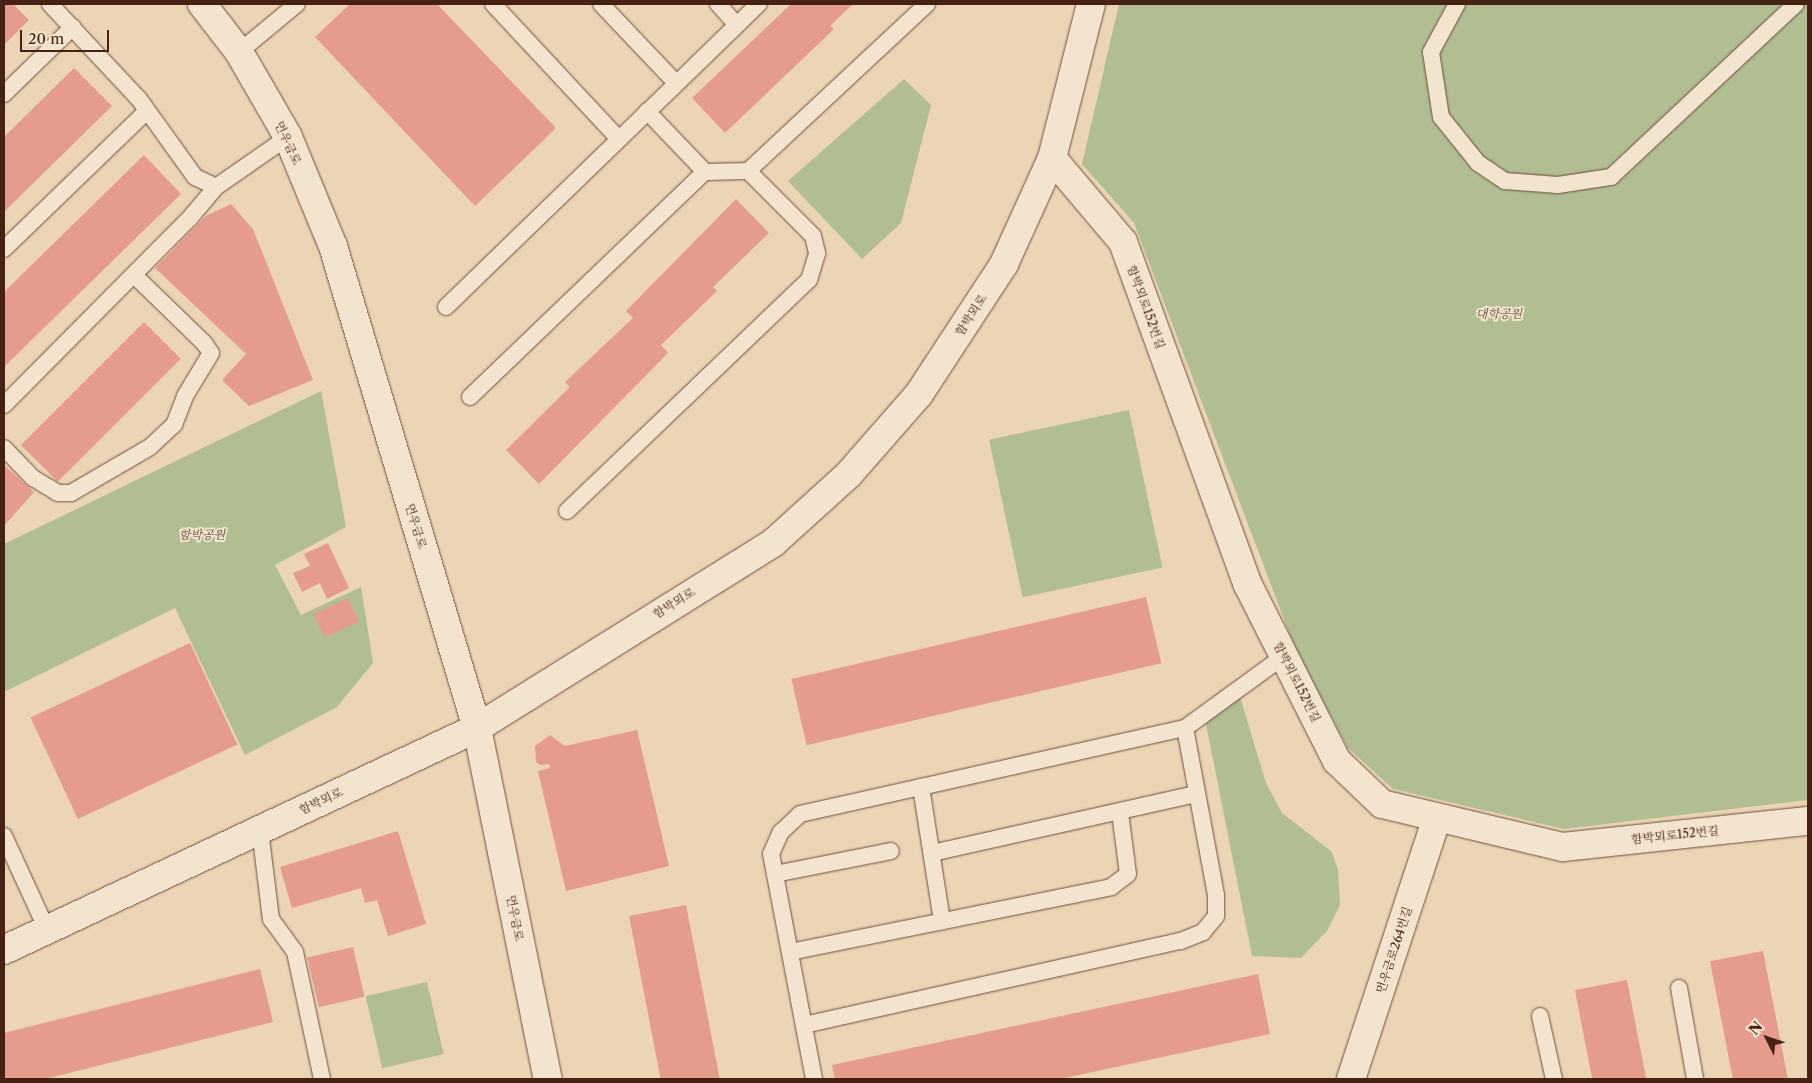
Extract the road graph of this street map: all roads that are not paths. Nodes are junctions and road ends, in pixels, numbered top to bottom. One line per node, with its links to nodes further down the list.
1 (50, 4): 13 (lane)
2 (202, 4): 14 (main road, 먼우금로)
3 (297, 4): 14 (lane)
4 (493, 4): 20 (lane)
5 (601, 4): 15 (lane)
6 (718, 4): 12 (lane)
7 (759, 4): 12 (lane)
8 (927, 4): 23 (lane)
9 (1091, 4): 21 (main road, 함박뫼로)
10 (1457, 4): 11 (lane)
11 (1796, 4)
12 (737, 25): 15 (lane)
13 (73, 27): 16 (lane); 17 (lane)
14 (239, 52): 19 (main road, 먼우금로)
15 (676, 83): 18 (lane)
16 (4, 94)
17 (147, 111): 24 (lane); 25 (lane)
18 (647, 111): 20 (lane); 22 (lane)
19 (288, 137): 24 (lane); 33 (main road, 먼우금로)
20 (618, 138): 27 (lane)
21 (1052, 158): 32 (main road, 함박뫼로152번길); 33 (main road, 함박뫼로)
22 (705, 172): 23 (lane); 28 (lane)
23 (748, 172): 31 (lane)
24 (216, 187): 26 (lane)
25 (4, 249)
26 (134, 275): 29 (lane); 30 (lane)
27 (446, 307)
28 (470, 397)
29 (4, 405)
30 (4, 448)
31 (568, 511)
32 (1284, 656): 34 (lane); 38 (main road, 함박뫼로152번길)
33 (477, 728): 40 (main road, 함박뫼로); 53 (main road, 먼우금로)
34 (1185, 728): 35 (lane); 36 (lane)
35 (921, 787): 43 (lane); 44 (lane)
36 (1197, 794): 37 (lane); 51 (lane)
37 (1120, 812): 43 (lane); 45 (lane)
38 (1436, 820): 39 (main road, 함박뫼로152번길); 55 (main road, 먼우금로264번길)
39 (1808, 821)
40 (260, 830): 46 (main road, 함박뫼로); 52 (lane)
41 (4, 836): 46 (lane)
42 (891, 851): 44 (lane)
43 (932, 853): 45 (lane)
44 (775, 874): 48 (lane)
45 (942, 921): 48 (lane)
46 (47, 930): 47 (main road, 함박뫼로)
47 (4, 950)
48 (790, 952): 51 (lane)
49 (1679, 988): 57 (lane)
50 (1540, 1016): 56 (lane)
51 (804, 1024): 54 (lane)
52 (321, 1079)
53 (548, 1079)
54 (814, 1079)
55 (1351, 1079)
56 (1554, 1079)
57 (1695, 1079)

